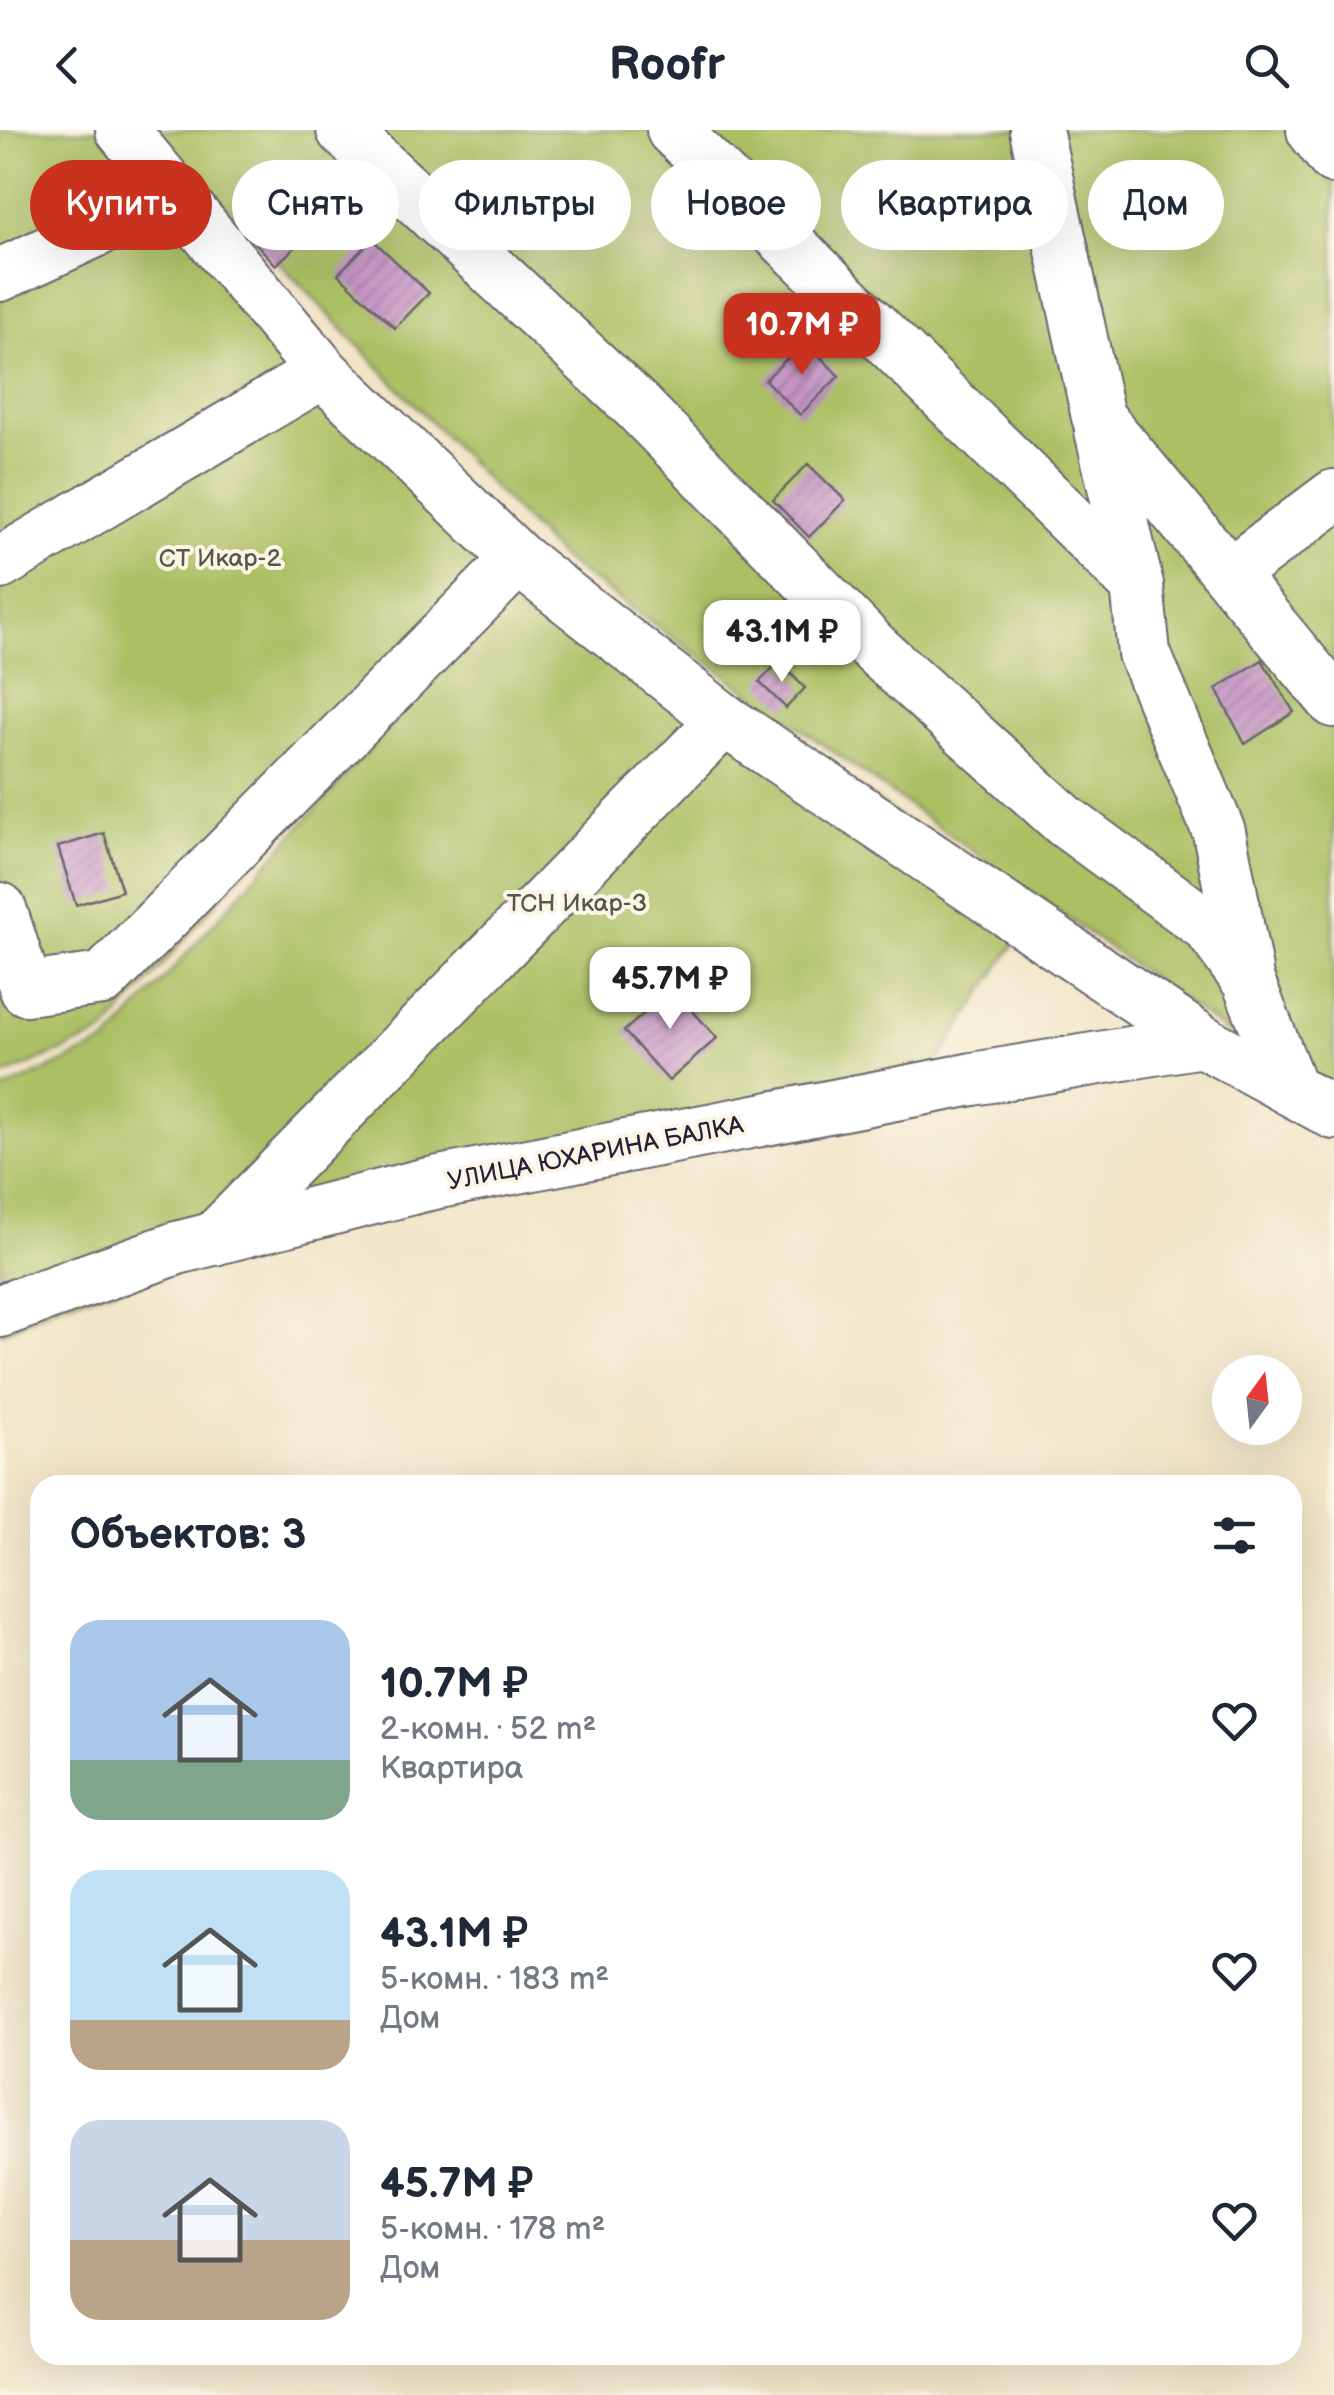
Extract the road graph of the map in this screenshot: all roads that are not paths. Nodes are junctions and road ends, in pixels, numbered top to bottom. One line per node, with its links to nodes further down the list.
1 (122, 130): 7 (street)
2 (343, 130): 21 (street)
3 (673, 130): 17 (street)
4 (1036, 130): 12 (street)
5 (1314, 130): 6 (street)
6 (1334, 158)
7 (147, 160)
8 (212, 238): 11 (street)
9 (54, 250): 10 (street)
10 (0, 275)
11 (323, 372): 14 (street); 15 (street)
12 (1098, 417): 16 (street); 17 (street)
13 (1334, 496): 16 (street)
14 (518, 559): 19 (street); 20 (street)
15 (0, 563)
16 (1230, 574): 18 (street)
17 (1137, 584): 21 (street)
18 (1334, 701)
19 (724, 720): 22 (street); 24 (street)
20 (0, 909)
21 (1248, 981): 23 (street)
22 (1202, 1041): 23 (street); 24 (street, УЛИЦА ЮХАРИНА БАЛКА)
23 (1312, 1101)
24 (214, 1239): 25 (street, УЛИЦА ЮХАРИНА БАЛКА)
25 (0, 1311)

